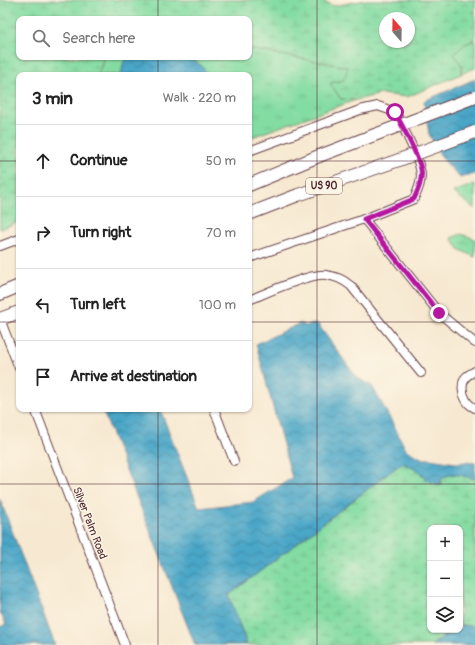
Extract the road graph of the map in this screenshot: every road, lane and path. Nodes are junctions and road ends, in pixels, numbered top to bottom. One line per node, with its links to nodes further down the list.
1 (475, 97): 4 (highway, US 90, bridge)
2 (475, 132): 5 (highway, US 90, bridge)
3 (252, 151): 6 (street)
4 (252, 184)
5 (252, 213)
6 (364, 219): 9 (street); 16 (street)
7 (16, 240): 8 (street)
8 (0, 246)
9 (252, 257)
10 (16, 287): 11 (highway)
11 (0, 294)
12 (252, 299): 20 (street)
13 (16, 313): 14 (highway)
14 (0, 319): 17 (street)
15 (0, 339): 17 (street)
16 (475, 343)
17 (10, 346): 18 (street)
18 (16, 360)
19 (475, 371): 21 (street)
20 (421, 373)
21 (475, 408)
22 (36, 412): 25 (street, Silver Palm Road)
23 (215, 412): 24 (street)
24 (234, 461)
25 (125, 645)

